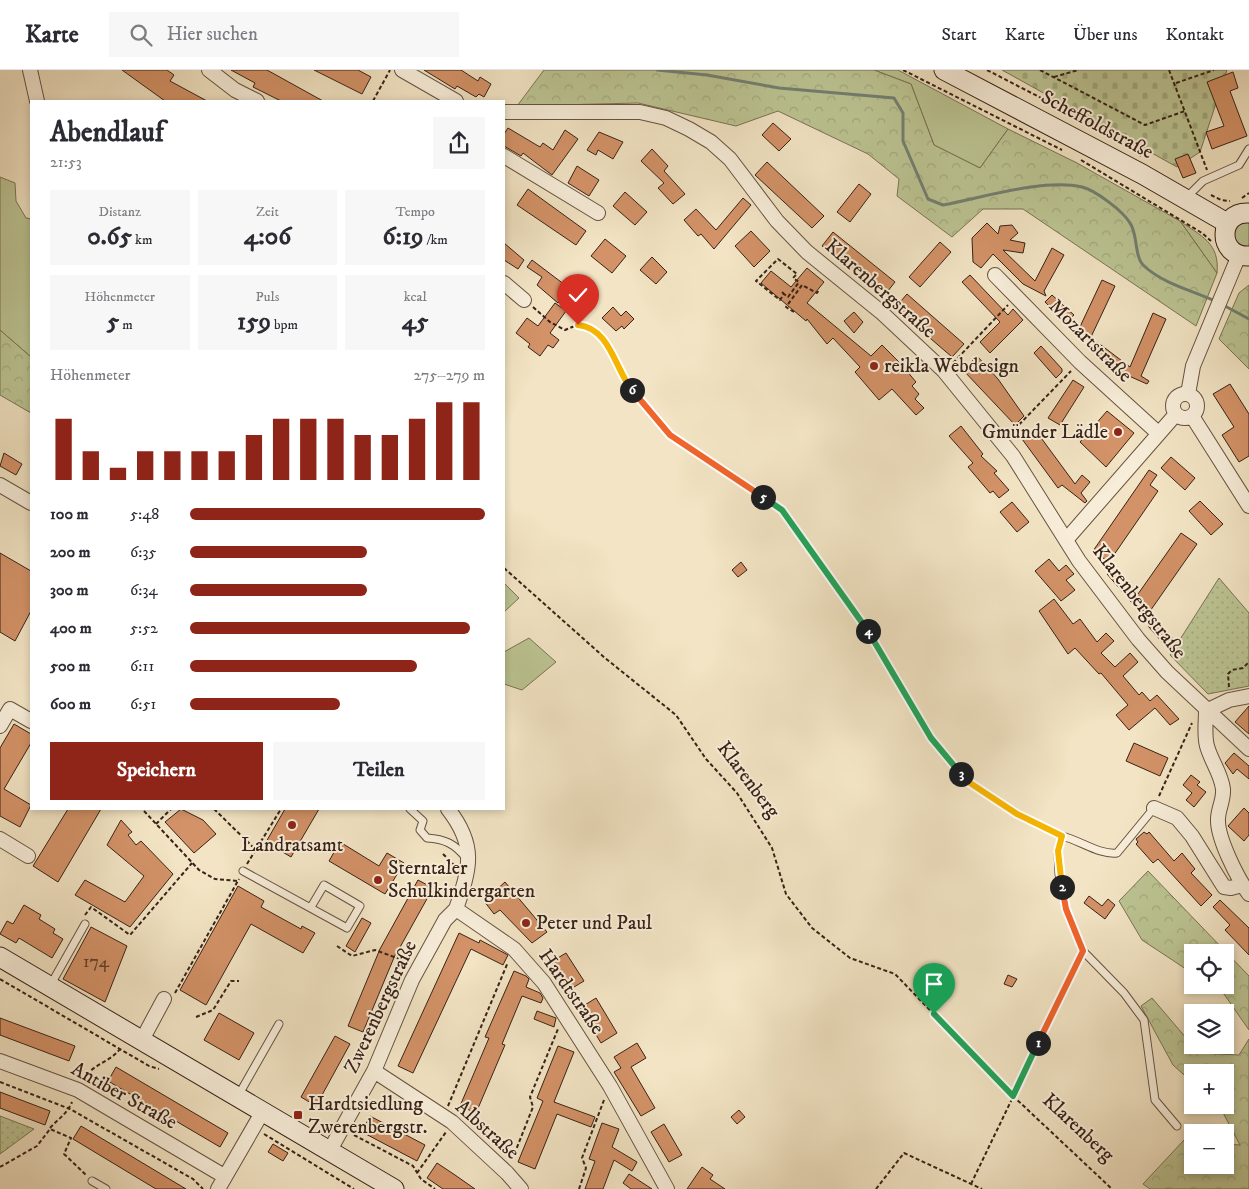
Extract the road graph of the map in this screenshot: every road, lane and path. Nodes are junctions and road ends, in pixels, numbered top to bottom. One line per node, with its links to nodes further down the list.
1 (30, 70): 14 (street)
2 (209, 70): 15 (street)
3 (390, 70): 16 (path)
4 (402, 70): 17 (street)
5 (903, 70): 21 (path)
6 (944, 70): 26 (street, Scheffoldstraße)
7 (987, 70): 24 (path)
8 (1040, 70): 12 (path)
9 (1078, 70): 12 (path)
10 (1169, 70): 13 (path)
11 (1214, 70): 13 (path)
12 (1053, 77): 19 (path)
13 (1175, 84): 19 (path)
14 (37, 100)
15 (255, 100)
16 (374, 100)
17 (454, 100)
18 (505, 112): 41 (street, Klarenbergstraße)
19 (1185, 112): 25 (path)
20 (1249, 149): 25 (lane)
21 (1070, 154)
22 (505, 157): 28 (street)
23 (1079, 159): 31 (path)
24 (1143, 162)
25 (1210, 177): 26 (lane)
26 (1190, 193): 27 (path); 30 (street, Scheffoldstraße)
27 (1249, 193)
28 (598, 213)
29 (1249, 213): 30 (street)
30 (1228, 223): 32 (street)
31 (1214, 244)
32 (1244, 255): 42 (street)
33 (995, 275): 37 (street, Mozartstraße)
34 (505, 284): 38 (street)
35 (819, 290): 39 (path)
36 (783, 293): 36 (path)
37 (1017, 296): 40 (street, Mozartstraße); 41 (path)
38 (524, 300): 67 (path)
39 (794, 312)
40 (1080, 362): 45 (street, Mozartstraße); 46 (path)
41 (944, 372): 46 (street, Klarenbergstraße)
42 (1188, 394): 43 (street); 44 (street)
43 (1176, 414): 44 (street); 45 (street)
44 (1192, 416): 49 (street)
45 (1158, 433): 50 (street)
46 (1002, 443): 50 (street, Klarenbergstraße)
47 (0, 485): 48 (street)
48 (30, 501)
49 (1249, 506)
50 (1066, 540): 55 (street, Klarenbergstraße)
51 (505, 569): 100 (path, Klarenberg)
52 (1249, 662): 54 (path)
53 (1249, 696): 54 (street)
54 (1229, 700): 55 (street)
55 (1206, 711): 58 (street, Klarenbergstraße); 59 (path); 75 (street)
56 (30, 720): 57 (street)
57 (0, 726)
58 (1249, 750)
59 (1154, 808): 67 (lane); 75 (street)
60 (170, 810): 66 (path)
61 (215, 810): 69 (path)
62 (280, 810): 69 (path)
63 (411, 810): 72 (lane)
64 (449, 810): 72 (street)
65 (144, 811): 66 (path)
66 (156, 824): 71 (path)
67 (1062, 836): 81 (lane)
68 (0, 839): 70 (street)
69 (256, 850): 73 (path)
70 (28, 856)
71 (192, 863): 74 (path); 78 (path)
72 (469, 863): 77 (street)
73 (243, 871): 74 (path); 76 (lane)
74 (238, 881): 87 (path)
75 (1246, 889)
76 (311, 907): 76 (lane)
77 (456, 909): 80 (street, Hardtstraße); 83 (street, Zwerenbergstraße)
78 (85, 924): 86 (lane)
79 (337, 946): 83 (path)
80 (514, 949): 88 (street, Hardtstraße); 103 (path)
81 (1083, 951): 100 (path); 104 (lane)
82 (0, 957): 86 (street)
83 (420, 966): 95 (street, Zwerenbergstraße)
84 (0, 979): 92 (path)
85 (238, 981): 89 (path)
86 (50, 986): 91 (street)
87 (169, 997): 91 (street)
88 (564, 1016): 97 (street, Hardtstraße); 110 (path)
89 (196, 1017)
90 (280, 1024): 99 (lane)
91 (142, 1040): 99 (street)
92 (120, 1049): 94 (path); 98 (path)
93 (0, 1061): 98 (street, Antiber Straße)
94 (166, 1070)
95 (374, 1071): 103 (street, Albstraße); 106 (street, Zwerenbergstraße)
96 (0, 1082): 101 (path)
97 (610, 1086): 121 (path); 122 (street, Hardtstraße)
98 (78, 1090): 101 (path); 111 (street, Antiber Straße)
99 (238, 1096): 102 (street)
100 (1013, 1096): 113 (path); 125 (path, Klarenberg)
101 (70, 1108): 105 (path); 115 (path)
102 (259, 1119): 107 (street); 111 (street); 117 (path)
103 (448, 1119): 109 (path); 110 (street, Albstraße)
104 (1177, 1126)
105 (50, 1129): 108 (path); 112 (path)
106 (343, 1129): 107 (street, Zwerenbergstraße); 109 (path)
107 (330, 1150): 118 (street)
108 (0, 1167)
109 (417, 1173): 119 (path)
110 (507, 1173): 120 (street, Albstraße)
111 (224, 1176): 116 (street)
112 (92, 1181): 114 (lane)
113 (971, 1184): 123 (path); 124 (path)
114 (106, 1189)
115 (203, 1189)
116 (218, 1189)
117 (354, 1189)
118 (394, 1189)
119 (435, 1189)
120 (521, 1189)
121 (579, 1189)
122 (667, 1189)
123 (876, 1189)
124 (982, 1189)
125 (1112, 1189)

